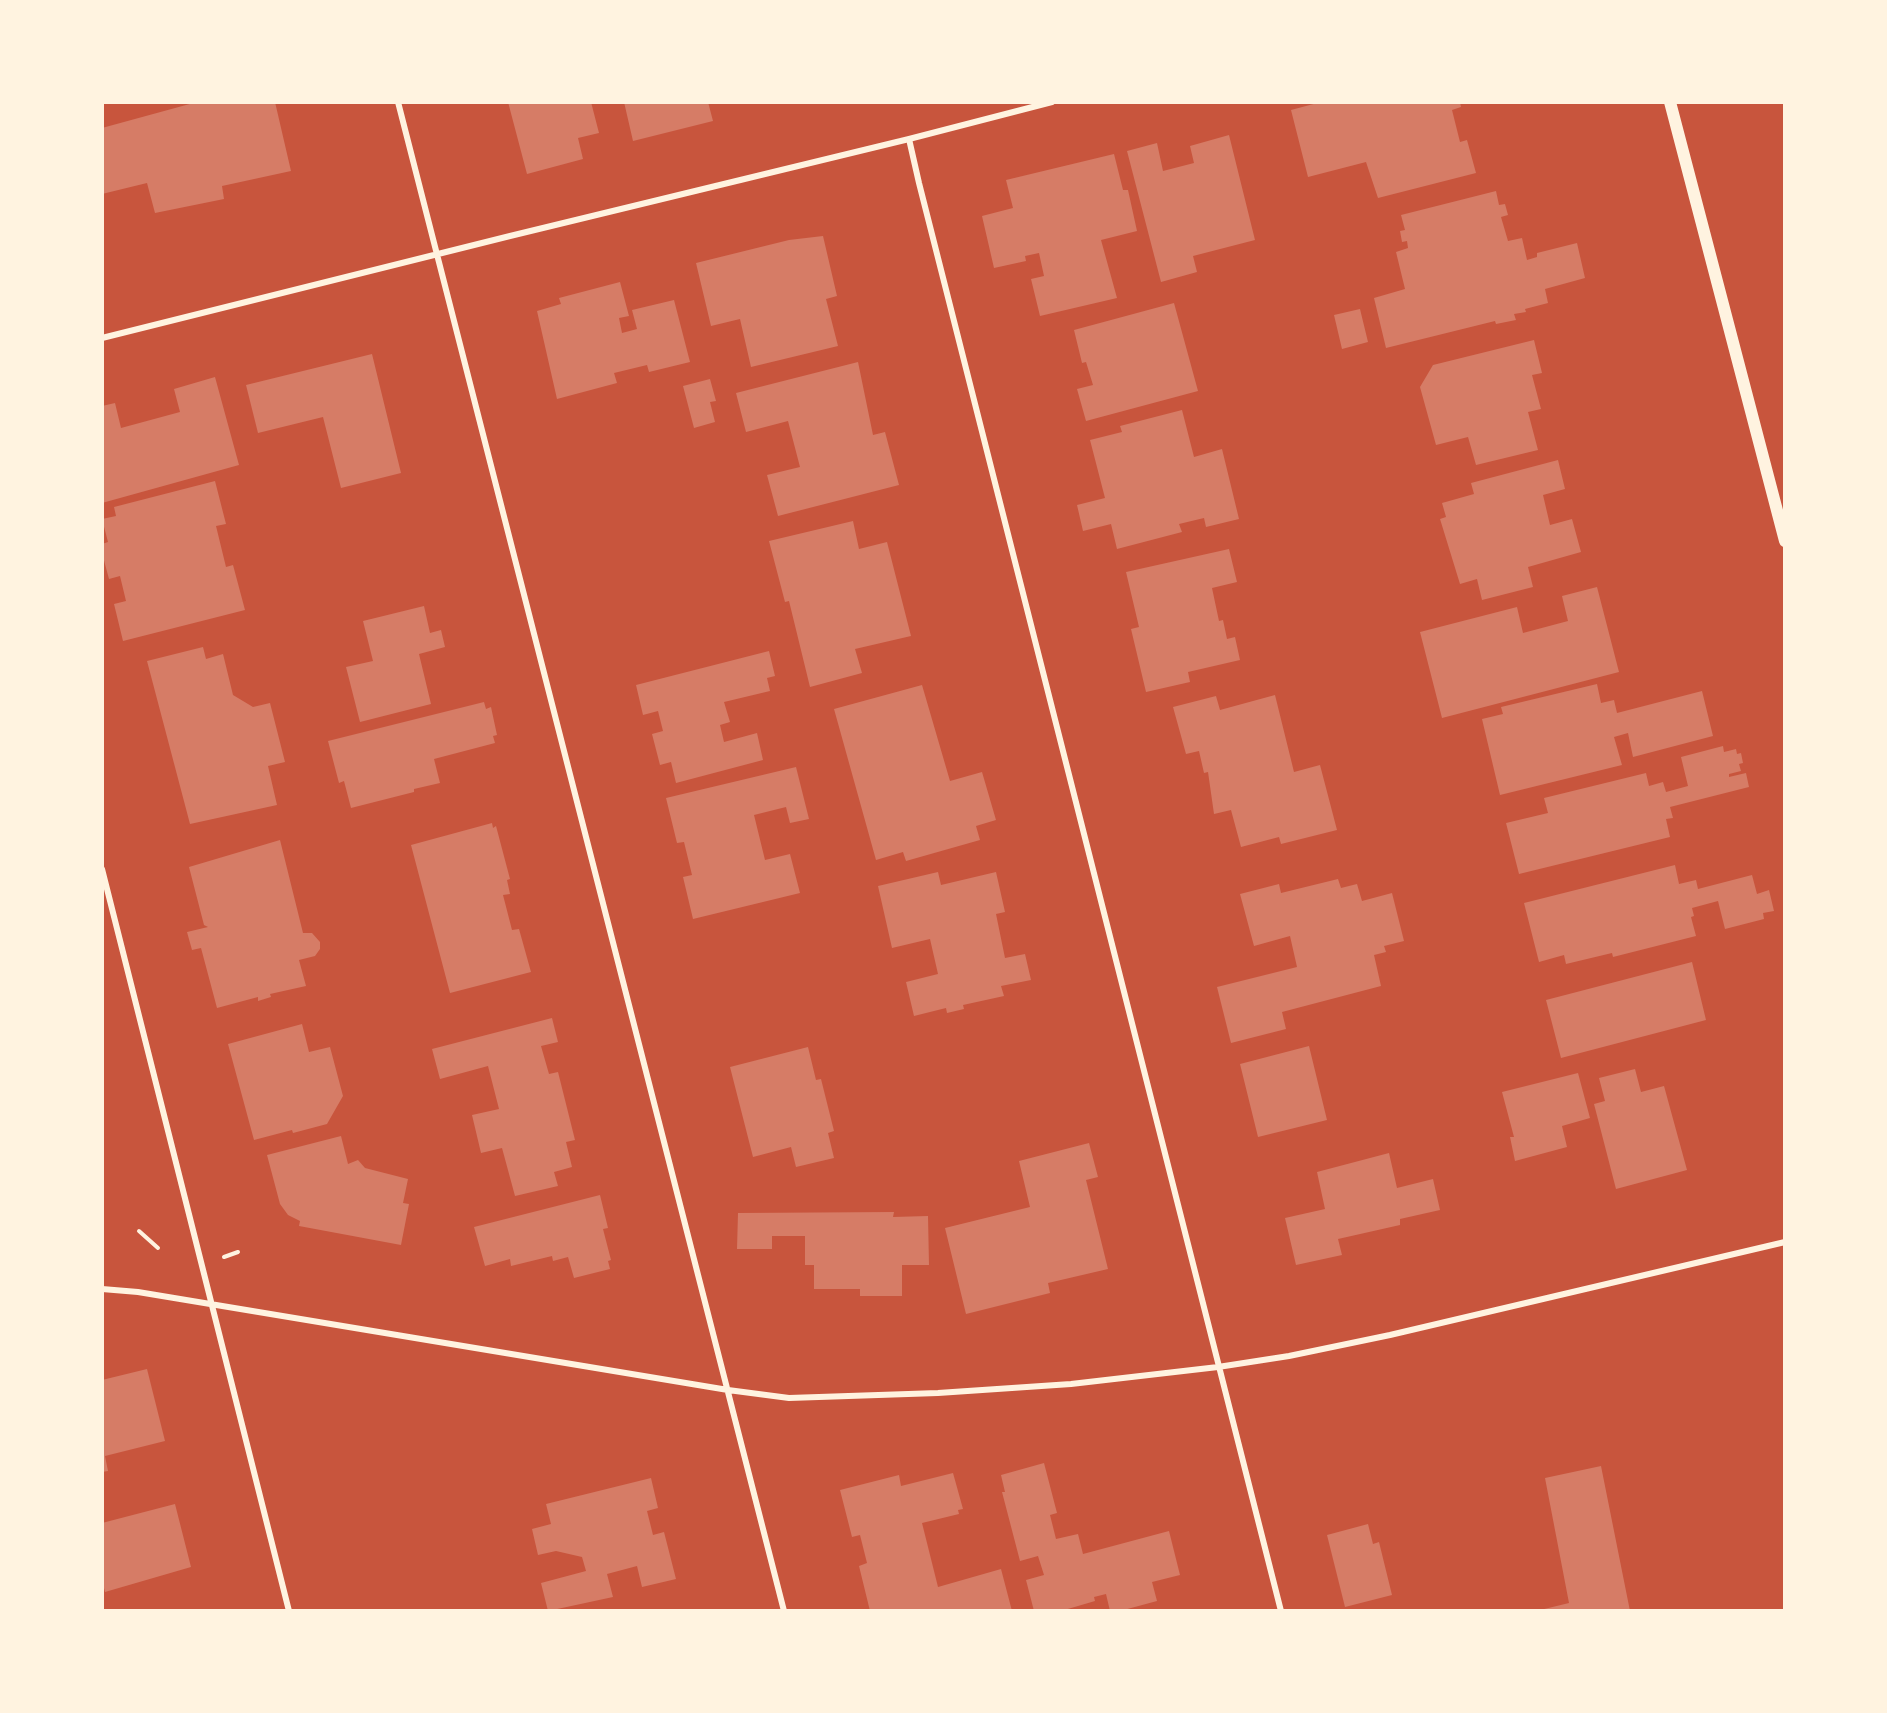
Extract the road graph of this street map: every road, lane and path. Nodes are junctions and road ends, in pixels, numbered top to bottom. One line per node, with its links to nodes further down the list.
1 (398, 102): 5 (street)
2 (1052, 102): 4 (street)
3 (1670, 102): 7 (main road)
4 (909, 139): 5 (street); 16 (street)
5 (437, 254): 6 (street); 17 (street)
6 (102, 338)
7 (1785, 541)
8 (102, 869): 15 (street)
9 (139, 1231): 11 (path)
10 (1785, 1242): 16 (street)
11 (158, 1248)
12 (238, 1252): 13 (path)
13 (218, 1259)
14 (102, 1289): 15 (street)
15 (212, 1304): 17 (street); 18 (street)
16 (1218, 1367): 17 (street); 20 (street)
17 (728, 1390): 19 (street)
18 (289, 1611)
19 (784, 1611)
20 (1281, 1611)

